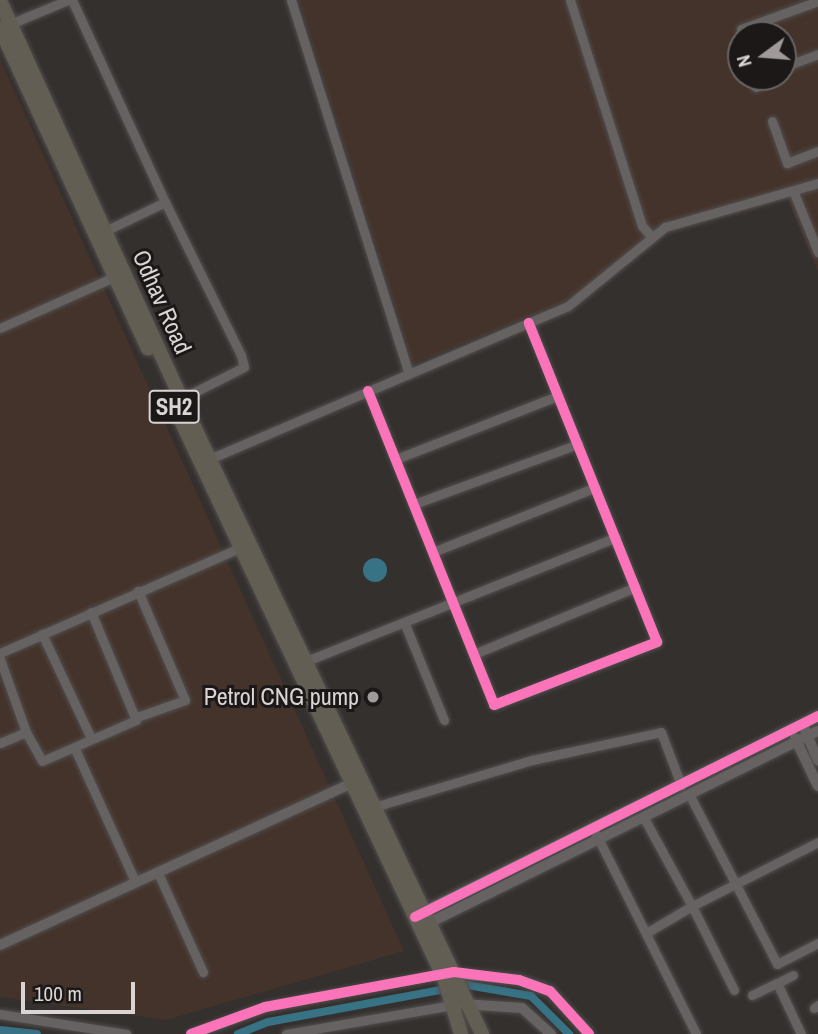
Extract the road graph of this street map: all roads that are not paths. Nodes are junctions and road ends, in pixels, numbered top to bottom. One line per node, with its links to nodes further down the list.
1 (70, 0): 7 (street); 14 (street)
2 (291, 0): 21 (street)
3 (570, 0): 16 (street)
4 (0, 1): 7 (main road, Odhav Road / SH2)
5 (818, 1): 6 (street)
6 (763, 21)
7 (4, 31): 15 (main road, Odhav Road / SH2); 18 (main road, Odhav Road / SH2)
8 (818, 54): 9 (street)
9 (797, 62)
10 (772, 121): 11 (street)
11 (818, 152)
12 (818, 183): 13 (street)
13 (794, 193): 16 (street); 17 (street)
14 (165, 202): 15 (street); 24 (street)
15 (105, 231): 24 (main road, Odhav Road / SH2)
16 (652, 237): 19 (street)
17 (818, 252)
18 (114, 277): 20 (street); 27 (main road, Odhav Road / SH2)
19 (529, 323): 21 (street); 23 (street)
20 (0, 328)
21 (409, 374): 22 (street)
22 (368, 391): 26 (street); 27 (street)
23 (558, 396): 25 (street); 26 (street)
24 (181, 399): 27 (main road, Odhav Road / SH2)
25 (578, 444): 28 (street); 29 (street)
26 (396, 458): 29 (street)
27 (204, 461): 31 (main road, Odhav Road / SH2)
28 (596, 487): 30 (street); 32 (street)
29 (414, 504): 32 (street)
30 (616, 537): 33 (street); 35 (street)
31 (244, 546): 34 (street); 42 (main road, Odhav Road / SH2); 54 (main road, Odhav Road / SH2)
32 (433, 552): 35 (street)
33 (636, 587): 40 (street); 40 (street)
34 (138, 591): 36 (street); 44 (street)
35 (454, 603): 37 (street); 40 (street)
36 (91, 612): 38 (street); 44 (street)
37 (404, 622): 42 (street); 45 (street)
38 (42, 634): 39 (street); 50 (street)
39 (0, 653)
40 (474, 654)
41 (0, 659): 48 (street)
42 (304, 662): 54 (main road, Odhav Road / SH2)
43 (818, 716): 46 (street)
44 (137, 717): 50 (street)
45 (444, 720)
46 (802, 724): 47 (street); 49 (street)
47 (791, 730): 49 (street); 55 (street)
48 (26, 732): 51 (street); 52 (street)
49 (808, 736): 53 (street); 56 (street); 57 (street)
50 (91, 738): 52 (street)
51 (0, 743)
52 (75, 749): 64 (street)
53 (818, 760)
54 (353, 779): 58 (main road, Odhav Road / SH2); 63 (street); 64 (street); 67 (main road, Odhav Road / SH2)
55 (681, 785): 58 (street); 60 (street)
56 (818, 786)
57 (690, 796): 59 (street); 65 (street)
58 (374, 807): 67 (main road, Odhav Road / SH2)
59 (644, 818): 61 (street); 66 (street)
60 (593, 828): 61 (street); 67 (street)
61 (600, 840): 67 (street); 68 (street)
62 (818, 842): 65 (street)
63 (158, 873): 71 (street); 72 (street)
64 (133, 877): 69 (street)
65 (734, 884): 66 (street); 70 (street)
66 (692, 906): 68 (street); 76 (street)
67 (423, 919): 73 (main road, Odhav Road / SH2)
68 (646, 933): 87 (street)
69 (0, 937)
70 (818, 943)
71 (0, 945)
72 (203, 972)
73 (447, 975): 78 (main road, SH2); 81 (street); 86 (street)
74 (793, 975): 75 (street)
75 (777, 983): 77 (street); 88 (street)
76 (734, 990)
77 (752, 995)
78 (458, 1001): 82 (street); 83 (main road, SH2); 84 (main road, SH2); 85 (street)
79 (0, 1014): 80 (street)
80 (125, 1034)
81 (191, 1034)
82 (286, 1034)
83 (461, 1034)
84 (482, 1034)
85 (551, 1034)
86 (589, 1034)
87 (696, 1034)
88 (801, 1034)

